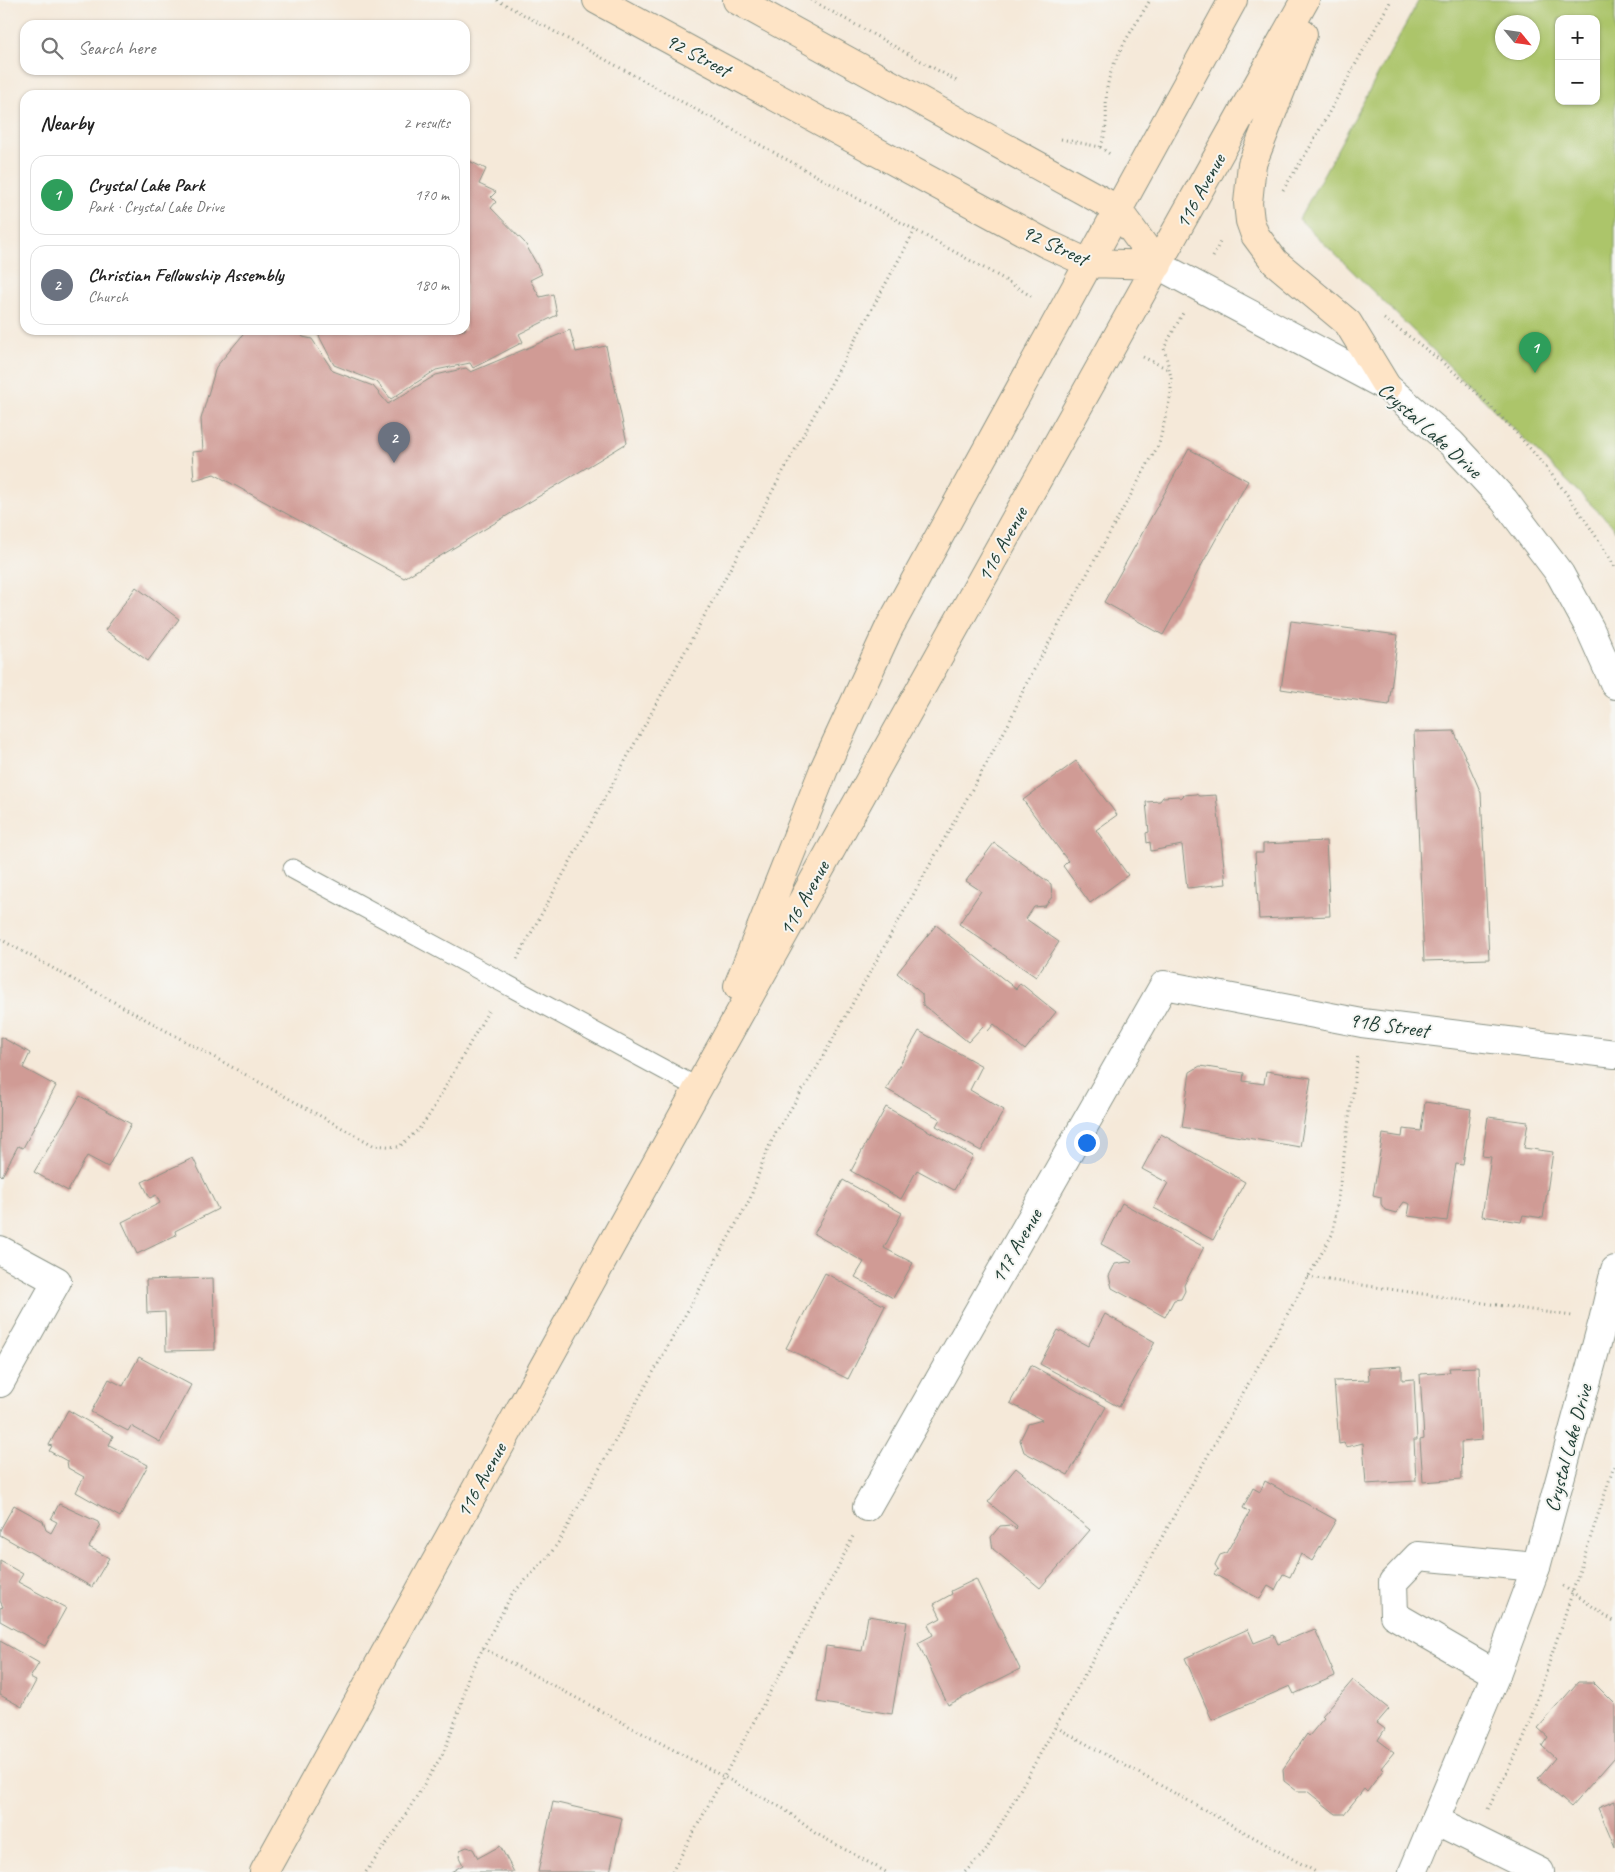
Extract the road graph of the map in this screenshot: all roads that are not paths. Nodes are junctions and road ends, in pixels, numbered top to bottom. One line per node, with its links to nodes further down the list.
1 (597, 0): 7 (main road, 92 Street)
2 (737, 0): 6 (main road)
3 (1233, 0): 6 (main road, 116 Avenue)
4 (1305, 0): 8 (main road, 116 Avenue)
5 (1316, 0): 9 (main road)
6 (1118, 209): 7 (main road, 116 Avenue); 8 (main road)
7 (1088, 263): 8 (main road, 92 Street); 14 (main road, 116 Avenue)
8 (1158, 265): 9 (street, Crystal Lake Drive); 14 (main road, 116 Avenue)
9 (1387, 387): 10 (street, Crystal Lake Drive)
10 (1615, 685)
11 (293, 869): 14 (lane)
12 (1164, 985): 13 (street, 91B Street); 18 (street, 117 Avenue)
13 (1615, 1054)
14 (698, 1088): 22 (main road, 116 Avenue)
15 (0, 1250): 17 (street)
16 (1615, 1270): 19 (street, Crystal Lake Drive)
17 (0, 1383)
18 (867, 1507)
19 (1536, 1567): 20 (street, Crystal Lake Drive); 20 (street)
20 (1496, 1674): 21 (street, Crystal Lake Drive)
21 (1434, 1820): 23 (street, Crystal Lake Drive); 24 (street)
22 (264, 1872)
23 (1413, 1872)
24 (1540, 1872)

